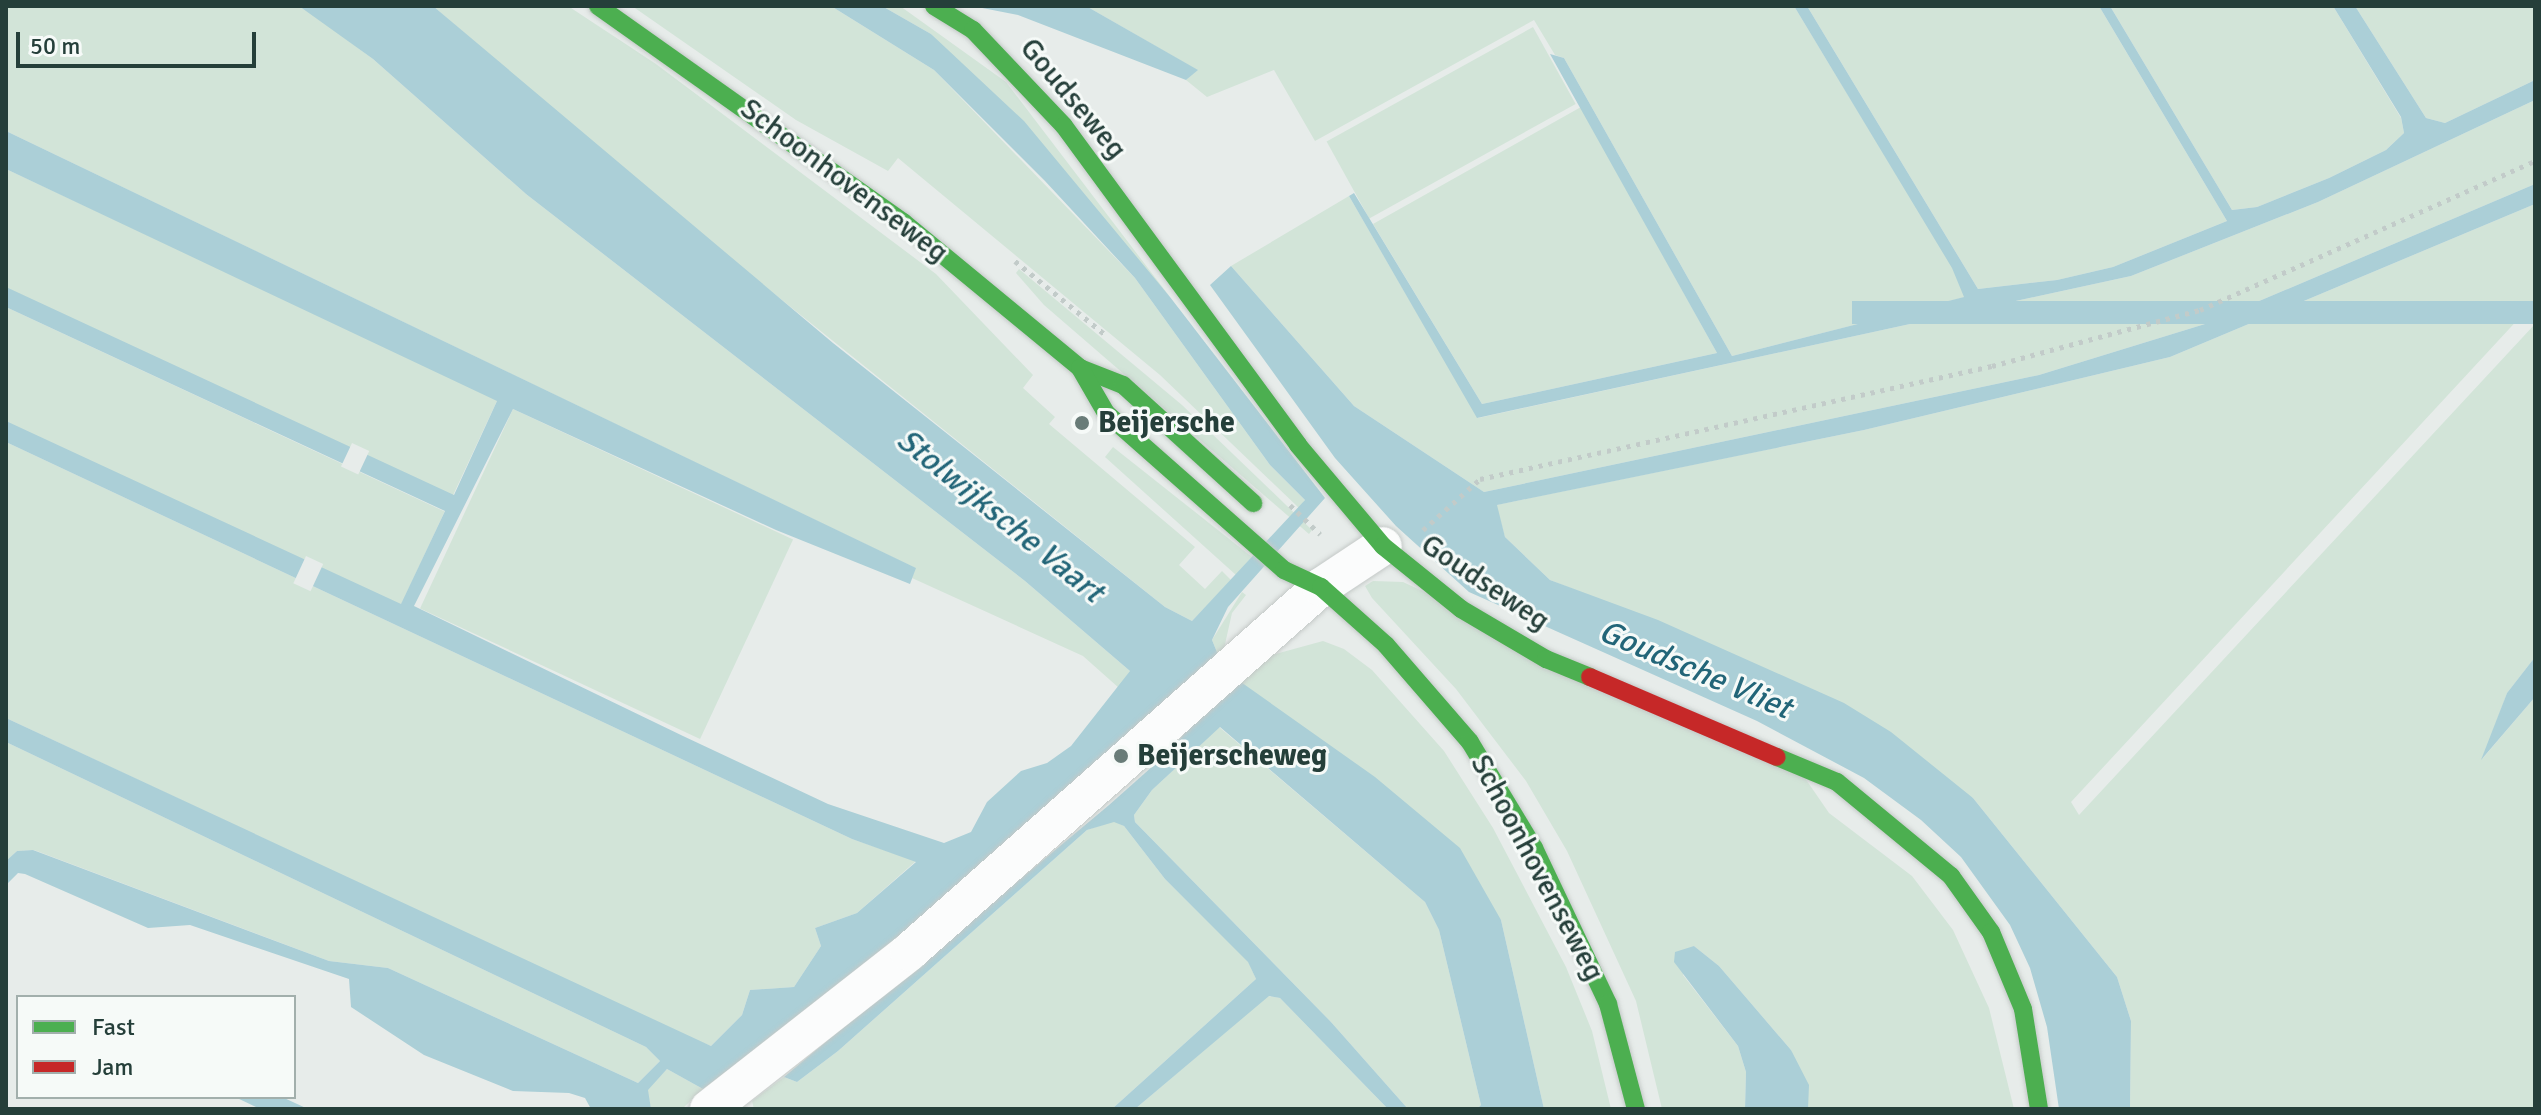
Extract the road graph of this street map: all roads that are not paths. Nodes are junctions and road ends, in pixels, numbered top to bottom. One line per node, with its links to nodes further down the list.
1 (598, 6): 3 (main road, Schoonhovenseweg)
2 (934, 6): 5 (main road, Goudseweg)
3 (1080, 368): 4 (main road, Schoonhovenseweg); 6 (main road, Schoonhovenseweg)
4 (1271, 518)
5 (1400, 541): 6 (street); 9 (main road, Goudseweg)
6 (1316, 574): 7 (street); 8 (main road, Schoonhovenseweg)
7 (709, 1109)
8 (1636, 1109)
9 (2039, 1109)

